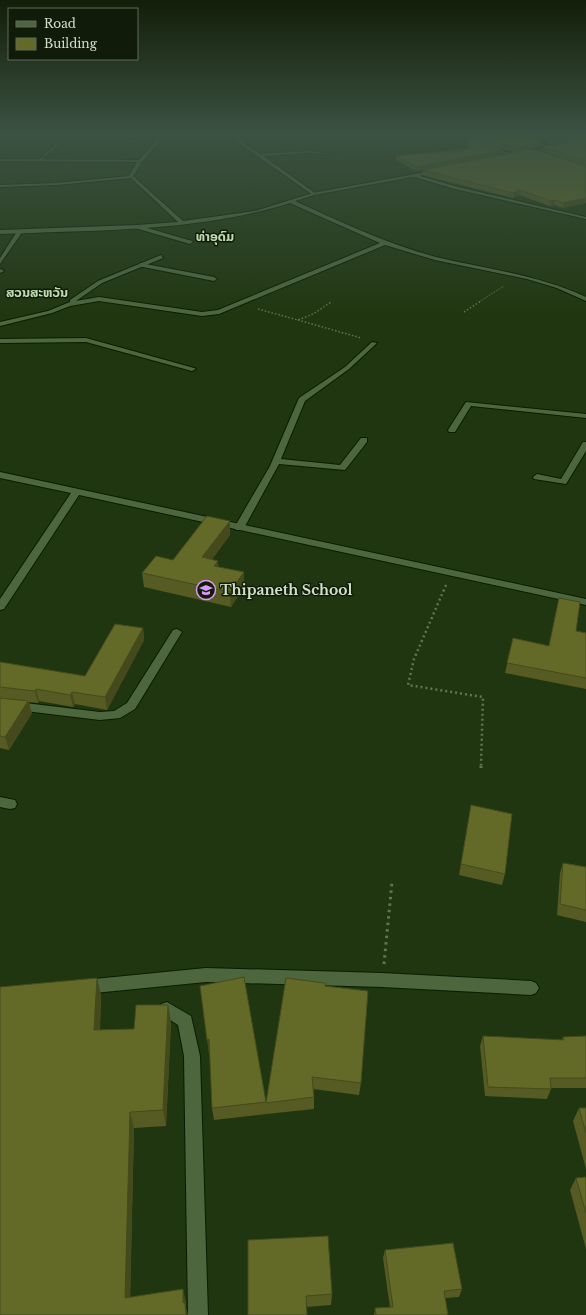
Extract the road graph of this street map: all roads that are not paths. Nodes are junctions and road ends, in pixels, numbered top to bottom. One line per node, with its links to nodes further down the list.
1 (151, 194): 6 (street)
2 (312, 194): 4 (street)
3 (488, 194): 5 (street)
4 (292, 202): 6 (street); 11 (street)
5 (586, 218)
6 (182, 223): 7 (street)
7 (137, 227): 8 (street); 10 (street)
8 (20, 231): 9 (street); 13 (street)
9 (1, 233)
10 (190, 242)
11 (385, 243): 16 (street); 17 (street)
12 (161, 257): 14 (street)
13 (0, 262)
14 (140, 265): 15 (street); 17 (street)
15 (214, 279)
16 (586, 299)
17 (68, 304): 18 (street)
18 (0, 324)
19 (0, 341): 21 (street)
20 (374, 343): 26 (street)
21 (192, 369)
22 (586, 416): 23 (street)
23 (452, 430)
24 (364, 440): 26 (street)
25 (586, 444): 28 (street)
26 (277, 461): 30 (street)
27 (0, 475): 29 (street)
28 (537, 477)
29 (76, 493): 30 (street); 32 (street)
30 (239, 528): 31 (street)
31 (586, 602)
32 (0, 607)
33 (177, 632): 34 (street)
34 (0, 704)
35 (71, 988): 36 (street)
36 (531, 988)
37 (167, 1009): 38 (street)
38 (198, 1315)

